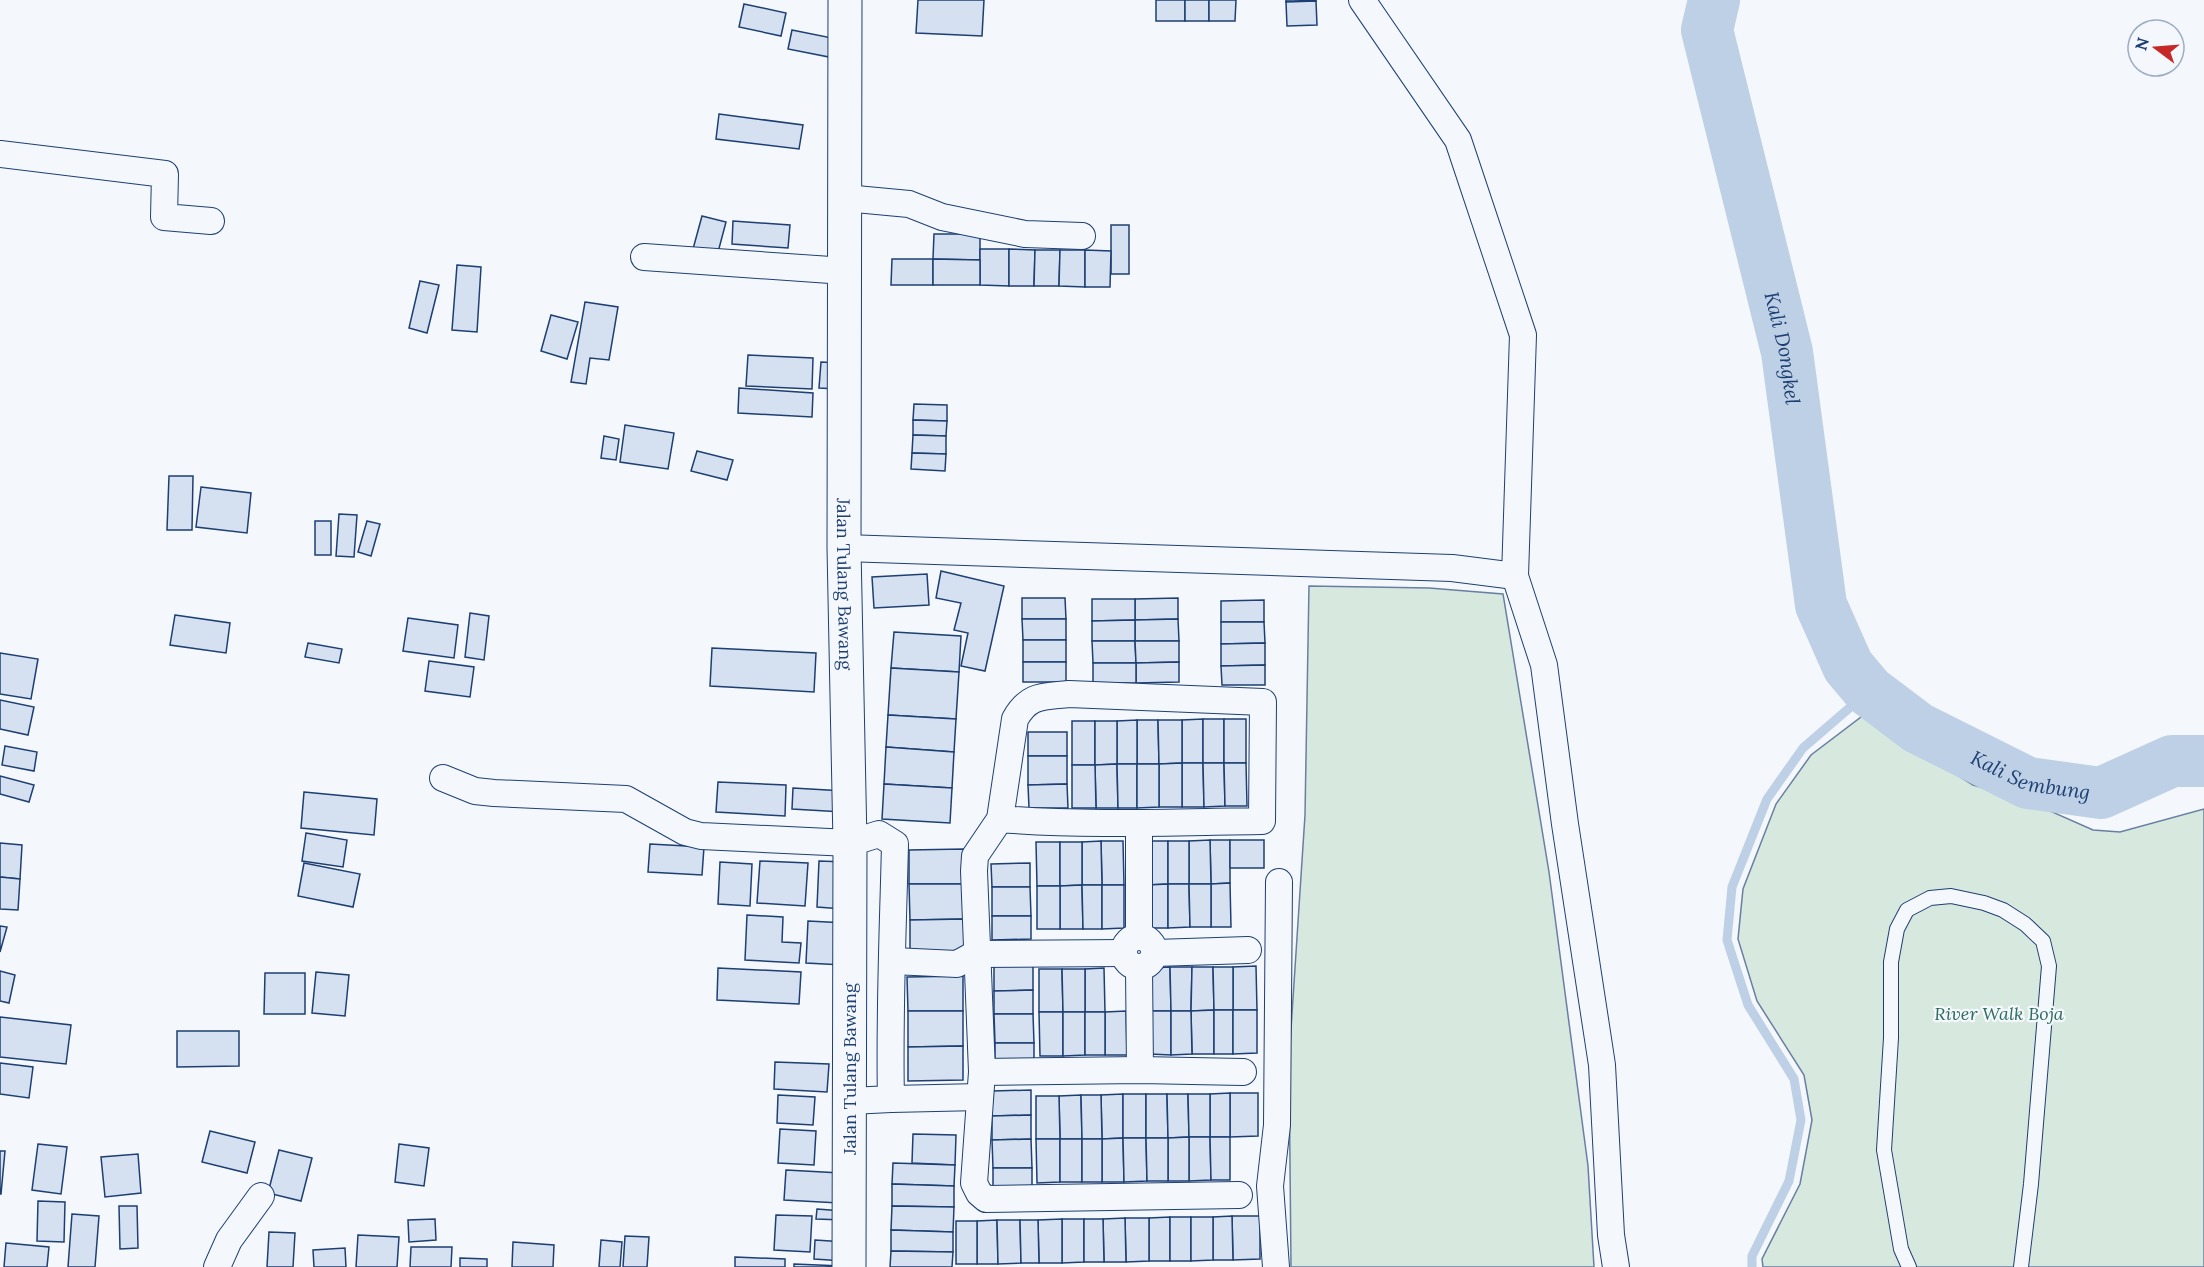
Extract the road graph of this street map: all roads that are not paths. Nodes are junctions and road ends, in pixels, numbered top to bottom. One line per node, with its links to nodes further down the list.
1 (845, 0): 4 (street, Jalan Tulang Bawang)
2 (1362, 0): 10 (street)
3 (0, 154): 5 (street)
4 (844, 198): 6 (street); 8 (street, Jalan Tulang Bawang)
5 (211, 221)
6 (1082, 236)
7 (644, 257): 8 (street)
8 (844, 271): 9 (street, Jalan Tulang Bawang)
9 (844, 549): 10 (street); 14 (street, Jalan Tulang Bawang)
10 (1515, 576): 31 (street)
11 (443, 778): 14 (street)
12 (1000, 819): 13 (street); 13 (street); 18 (street)
13 (1139, 824): 17 (street)
14 (850, 843): 19 (street); 25 (street, Jalan Tulang Bawang)
15 (1279, 882): 30 (street)
16 (1248, 950): 17 (street)
17 (1139, 952): 18 (street); 20 (street)
18 (975, 954): 19 (street); 21 (street)
19 (893, 961): 24 (street)
20 (1140, 1070): 21 (street); 22 (street)
21 (982, 1072): 23 (street)
22 (1243, 1072)
23 (980, 1097): 24 (street); 26 (street)
24 (891, 1099): 25 (street)
25 (850, 1101): 29 (street, Jalan Tulang Bawang)
26 (1239, 1195)
27 (261, 1196): 28 (street)
28 (217, 1267)
29 (849, 1267)
30 (1276, 1267)
31 (1616, 1267)
32 (1910, 1267): 33 (lane)
33 (2021, 1267)

